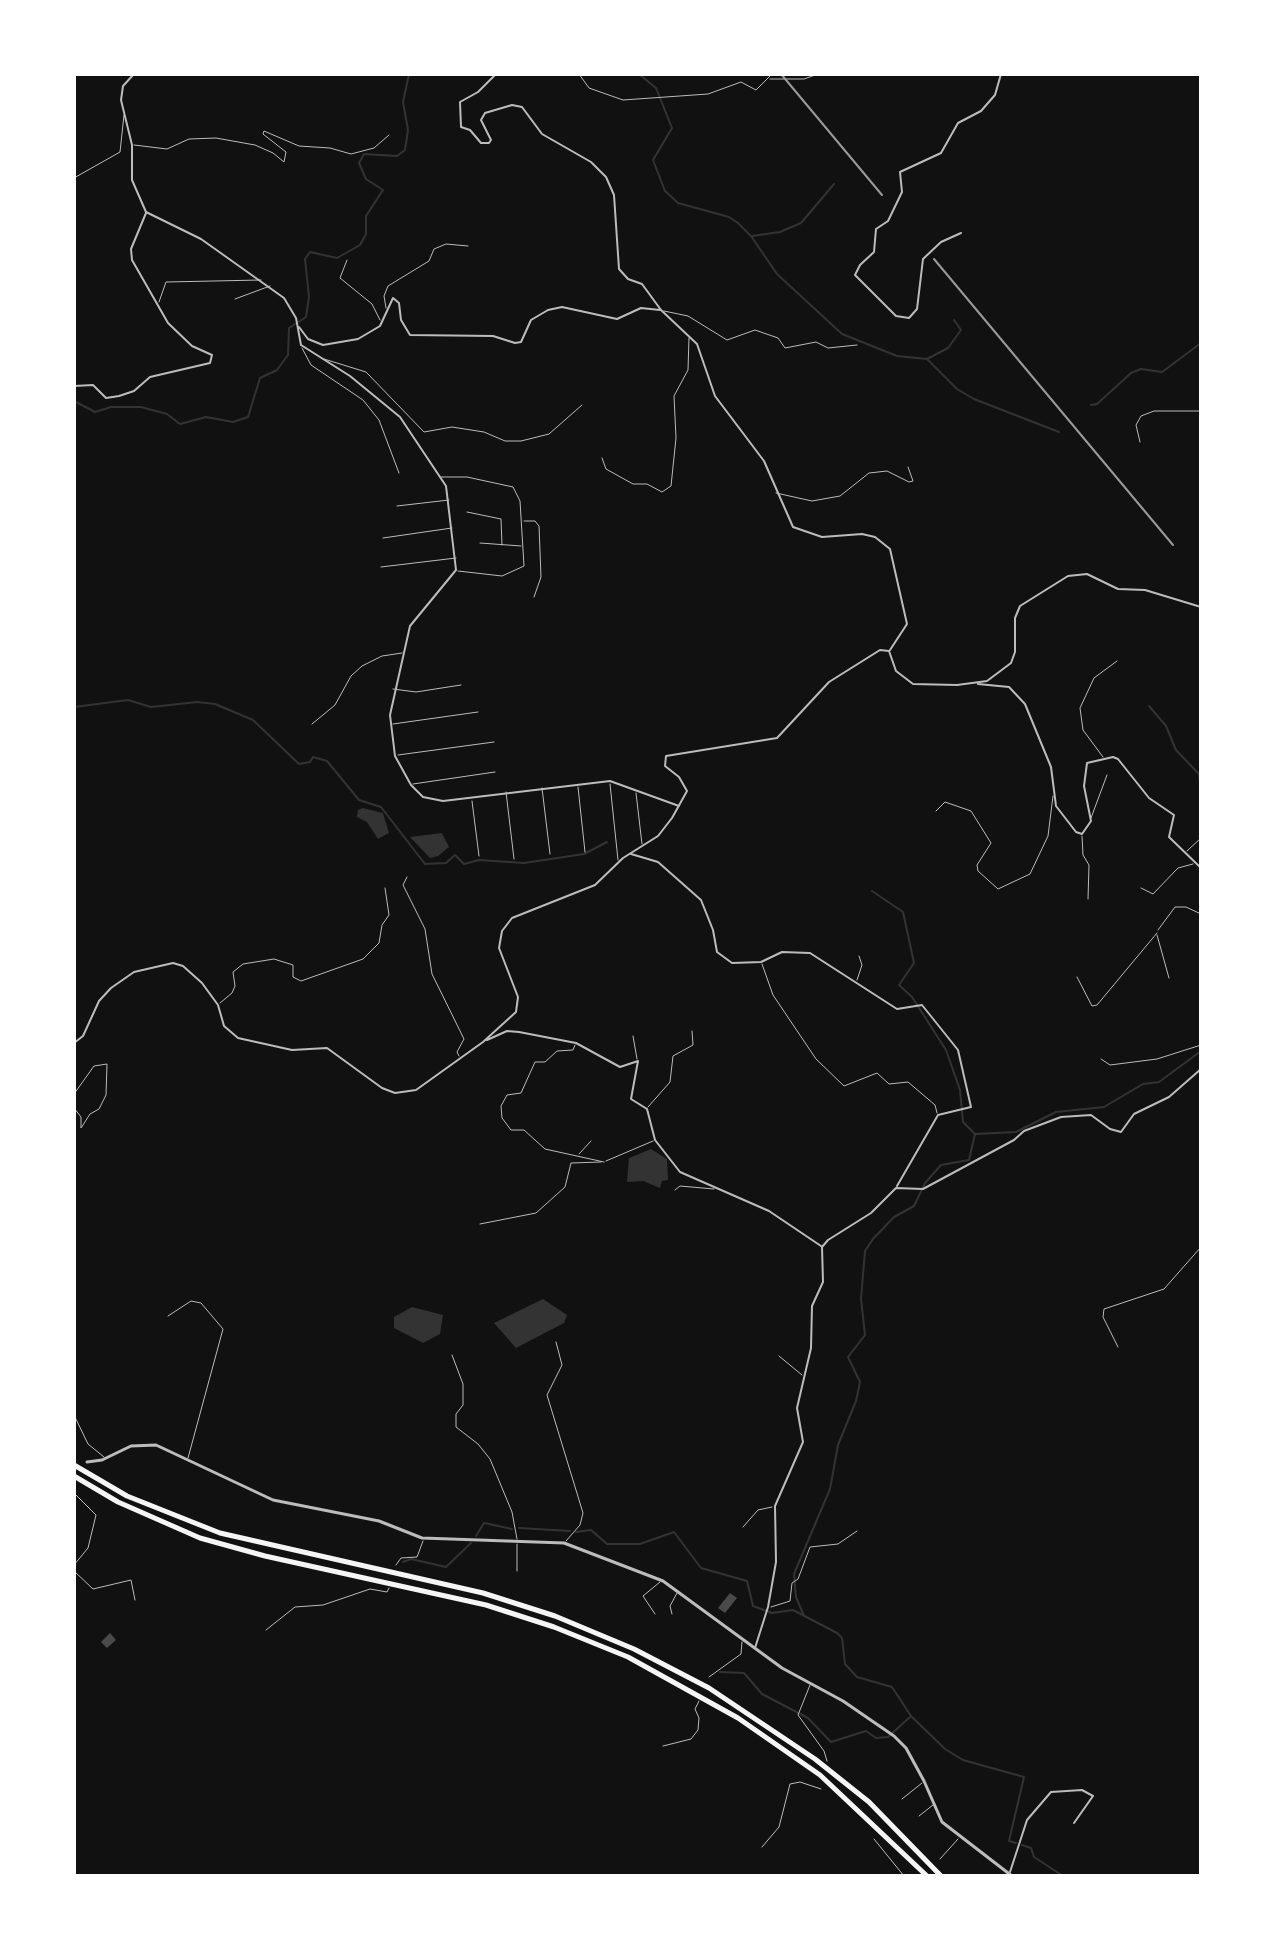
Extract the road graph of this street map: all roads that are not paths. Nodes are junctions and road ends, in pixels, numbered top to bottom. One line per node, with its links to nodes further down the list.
1 (134, 74): 8 (street)
2 (496, 74): 21 (street)
3 (579, 74): 7 (lane)
4 (772, 74): 7 (lane)
5 (818, 74): 7 (lane)
6 (1001, 74): 13 (street)
7 (769, 79)
8 (125, 109): 10 (street); 11 (lane)
9 (389, 135): 10 (lane)
10 (132, 145): 12 (street)
11 (74, 178)
12 (146, 212): 16 (street); 19 (street)
13 (961, 233)
14 (468, 246): 20 (lane)
15 (347, 260): 22 (lane)
16 (261, 280): 17 (street); 19 (lane)
17 (270, 286): 18 (lane); 23 (street)
18 (235, 299)
19 (159, 302): 28 (street)
20 (386, 308): 21 (street); 22 (street)
21 (661, 310): 24 (street); 26 (lane)
22 (382, 323): 23 (street)
23 (297, 325): 25 (street)
24 (689, 336): 32 (lane); 36 (street)
25 (301, 345): 27 (street); 34 (lane)
26 (857, 345)
27 (317, 357): 29 (lane); 35 (street)
28 (74, 386)
29 (582, 405)
30 (1201, 411): 31 (lane)
31 (1140, 442)
32 (602, 458)
33 (908, 467): 36 (lane)
34 (399, 473)
35 (441, 477): 37 (street); 40 (lane)
36 (776, 493): 51 (street)
37 (449, 500): 38 (lane); 41 (street)
38 (397, 506)
39 (467, 512): 44 (lane)
40 (522, 521): 45 (lane); 49 (lane)
41 (452, 528): 42 (lane); 46 (street)
42 (383, 538)
43 (480, 543): 44 (lane)
44 (502, 545): 45 (lane)
45 (524, 546): 48 (lane)
46 (456, 558): 47 (lane); 48 (street)
47 (381, 567)
48 (456, 570): 52 (street)
49 (534, 597)
50 (1201, 607): 54 (street)
51 (889, 651): 54 (street); 73 (street)
52 (402, 653): 56 (street); 58 (lane)
53 (1117, 661): 62 (lane)
54 (977, 684): 71 (street)
55 (461, 685): 56 (lane)
56 (393, 689): 59 (street)
57 (478, 712): 59 (lane)
58 (312, 724)
59 (391, 725): 61 (street)
60 (494, 742): 61 (lane)
61 (395, 756): 67 (street)
62 (1103, 757): 75 (street); 80 (street)
63 (495, 772): 67 (lane)
64 (1107, 775): 75 (lane)
65 (610, 781): 66 (street); 69 (street); 85 (lane)
66 (577, 784): 68 (street); 79 (lane)
67 (411, 785): 72 (street)
68 (542, 788): 70 (street); 81 (lane)
69 (636, 790): 73 (street); 78 (lane)
70 (506, 792): 72 (street); 84 (lane)
71 (1053, 796): 74 (lane); 76 (street)
72 (472, 799): 83 (lane)
73 (680, 807): 82 (street)
74 (936, 811)
75 (1091, 821): 76 (street)
76 (1082, 834): 91 (lane)
77 (1201, 838): 80 (lane)
78 (642, 844)
79 (585, 852)
80 (1185, 853): 86 (street)
81 (550, 854)
82 (630, 854): 95 (street); 102 (street)
83 (479, 856)
84 (514, 859)
85 (618, 860)
86 (1193, 864): 87 (street); 90 (lane)
87 (1201, 868)
88 (407, 877): 106 (lane)
89 (385, 888): 99 (lane)
90 (1141, 888)
91 (1088, 899)
92 (1201, 914): 93 (lane)
93 (1157, 933): 96 (lane); 97 (lane)
94 (859, 956): 98 (lane)
95 (761, 962): 98 (street); 113 (lane)
96 (1077, 977)
97 (1169, 978)
98 (855, 982): 113 (street)
99 (218, 1005): 103 (street); 106 (street)
100 (692, 1031): 112 (lane)
101 (633, 1036): 108 (lane)
102 (483, 1042): 104 (street); 106 (street)
103 (74, 1043)
104 (576, 1043): 108 (street); 116 (lane)
105 (1201, 1045): 107 (lane)
106 (460, 1059)
107 (1101, 1059)
108 (638, 1061): 112 (street)
109 (1201, 1069): 118 (street)
110 (74, 1094): 111 (lane)
111 (74, 1108)
112 (647, 1109): 114 (street)
113 (938, 1115): 118 (street)
114 (655, 1140): 117 (lane); 119 (street)
115 (591, 1141): 116 (lane)
116 (577, 1156): 117 (lane)
117 (604, 1162): 121 (lane)
118 (896, 1188): 122 (street)
119 (714, 1189): 120 (lane); 122 (street)
120 (675, 1190)
121 (480, 1224)
122 (822, 1247): 129 (street)
123 (1201, 1247): 126 (lane)
124 (168, 1316): 132 (lane)
125 (556, 1342): 142 (lane)
126 (1118, 1347)
127 (452, 1355): 141 (lane)
128 (779, 1356): 129 (lane)
129 (804, 1377): 137 (street)
130 (74, 1415): 131 (lane)
131 (107, 1458): 132 (street); 133 (street)
132 (188, 1460): 140 (street)
133 (87, 1462)
134 (74, 1465): 175 (highway)
135 (74, 1476): 174 (highway)
136 (74, 1493): 143 (lane)
137 (775, 1506): 138 (lane); 151 (street)
138 (743, 1527)
139 (857, 1531): 151 (lane)
140 (424, 1539): 141 (street); 144 (lane)
141 (517, 1540): 142 (street); 146 (lane)
142 (564, 1543): 147 (street)
143 (74, 1565)
144 (396, 1565)
145 (74, 1571): 150 (lane)
146 (517, 1571)
147 (662, 1580): 149 (street); 152 (lane)
148 (389, 1588): 154 (lane)
149 (678, 1591): 153 (lane); 155 (street)
150 (135, 1600)
151 (768, 1608): 156 (street)
152 (655, 1614)
153 (672, 1614)
154 (266, 1630)
155 (742, 1639): 156 (street); 157 (lane)
156 (755, 1649): 158 (street)
157 (709, 1677)
158 (810, 1685): 161 (lane); 162 (street)
159 (699, 1701): 160 (lane)
160 (663, 1746)
161 (827, 1761)
162 (924, 1781): 164 (lane); 165 (street)
163 (821, 1789): 170 (lane)
164 (902, 1799)
165 (935, 1804): 166 (lane); 168 (street)
166 (919, 1816)
167 (1074, 1823): 172 (street)
168 (960, 1837): 171 (lane); 172 (street)
169 (874, 1839): 173 (lane)
170 (762, 1847)
171 (940, 1859)
172 (1011, 1875)
173 (904, 1876)
174 (927, 1876)
175 (941, 1876)

